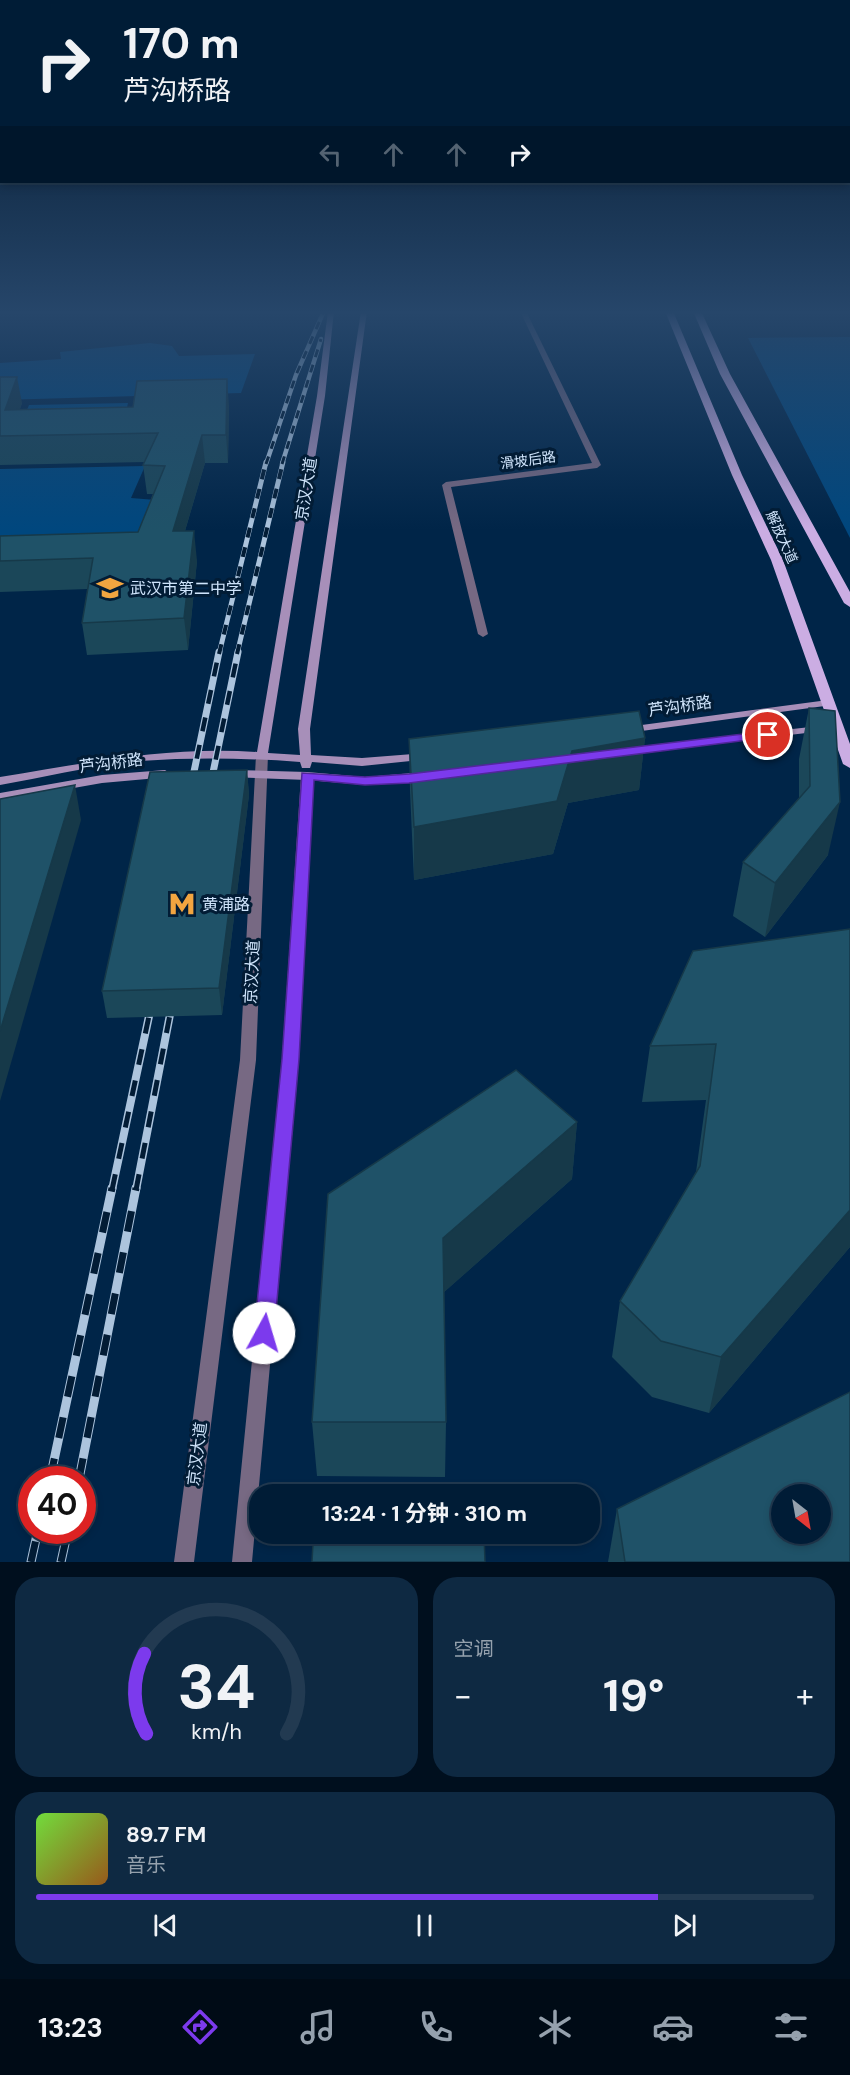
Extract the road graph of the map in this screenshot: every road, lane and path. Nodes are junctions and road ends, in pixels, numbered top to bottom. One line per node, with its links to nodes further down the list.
1 (323, 384): 12 (main road, 京汉大道)
2 (354, 384): 15 (main road, 京汉大道)
3 (558, 384): 7 (street, 滑坡后路)
4 (699, 384): 8 (main road, 解放大道)
5 (730, 384): 6 (main road, 解放大道)
6 (850, 603)
7 (483, 634)
8 (828, 703): 9 (main road, 解放大道); 10 (main road, 芦沟桥路)
9 (835, 727): 11 (main road); 14 (main road, 解放大道)
10 (615, 732)
11 (612, 752)
12 (262, 755): 15 (main road, 芦沟桥路); 19 (street, 京汉大道); 20 (main road, 芦沟桥路)
13 (438, 756): 15 (main road, 芦沟桥路)
14 (850, 764)
15 (306, 767): 18 (main road, 芦沟桥路); 19 (main road, 芦沟桥路); 23 (street, 京汉大道)
16 (182, 774): 21 (main road, 芦沟桥路)
17 (216, 774): 19 (main road, 芦沟桥路)
18 (443, 774)
19 (262, 775): 22 (street, 京汉大道)
20 (0, 781)
21 (0, 797)
22 (184, 1562)
23 (242, 1562)

